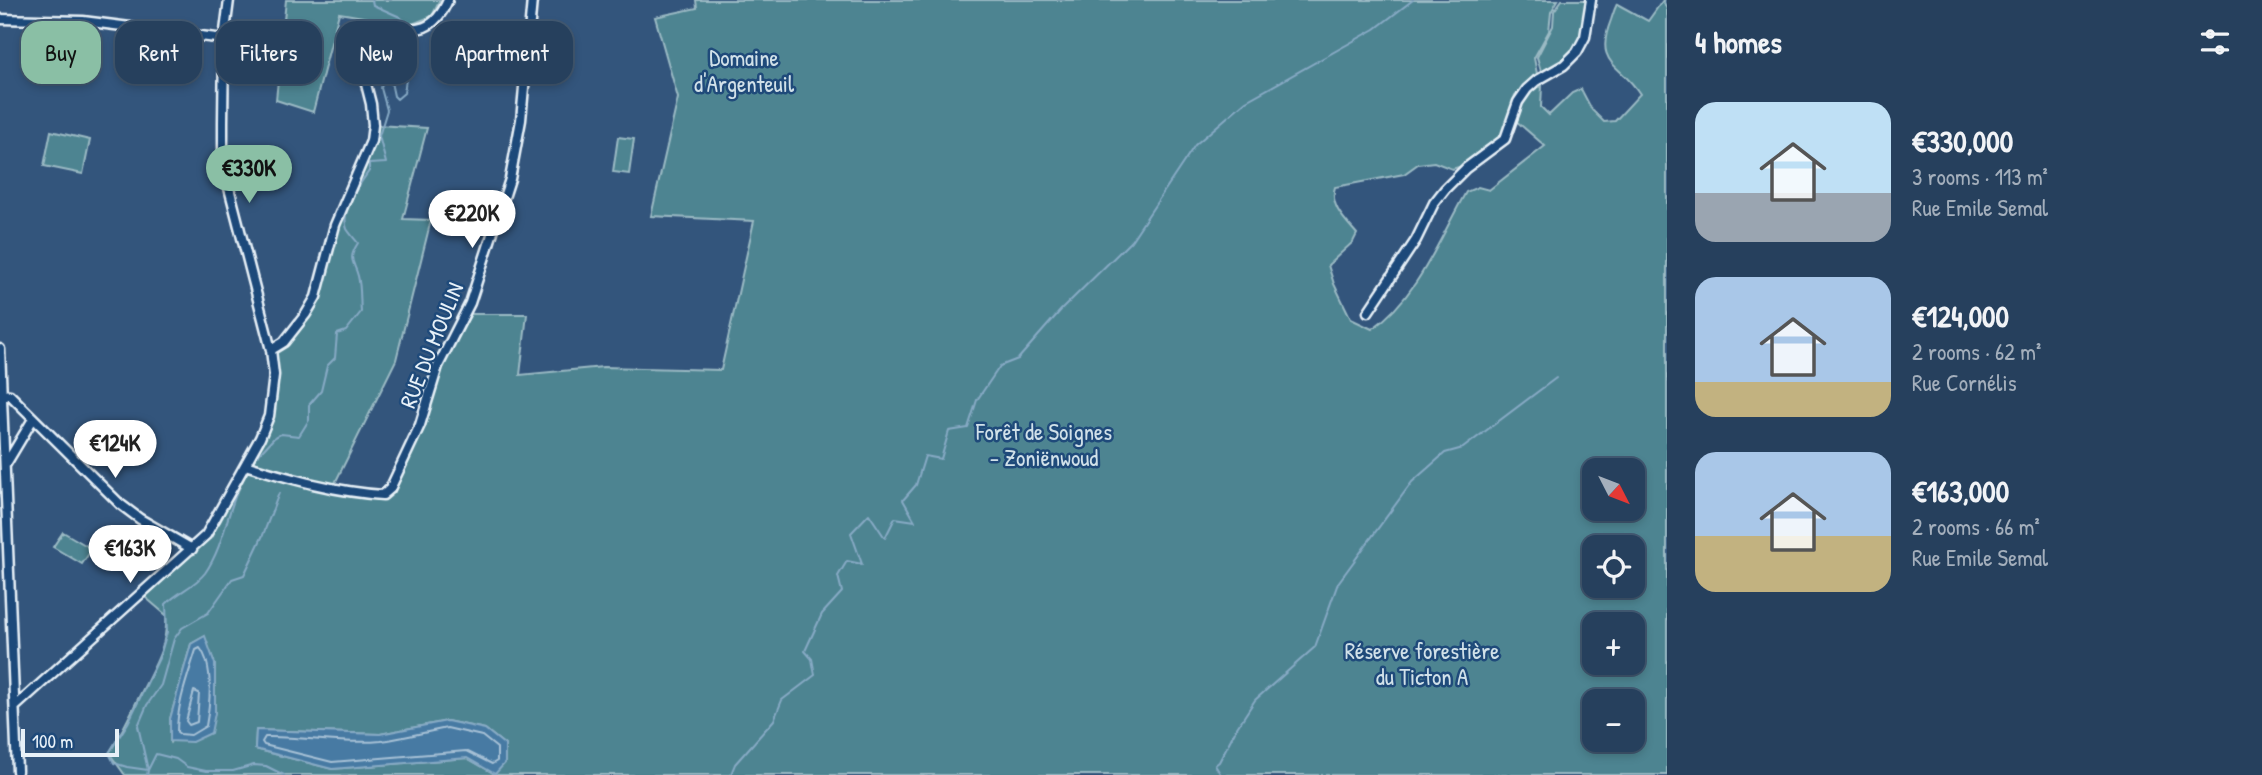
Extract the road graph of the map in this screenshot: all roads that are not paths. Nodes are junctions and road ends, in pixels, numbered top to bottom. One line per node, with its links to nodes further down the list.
1 (229, 0): 6 (street)
2 (447, 0): 11 (street)
3 (532, 0): 14 (street, RUE DU MOULIN)
4 (1591, 0): 9 (street)
5 (0, 19): 7 (street)
6 (226, 21)
7 (216, 38)
8 (224, 84): 11 (street)
9 (1368, 313)
10 (0, 349): 12 (street)
11 (271, 350): 14 (street)
12 (2, 394): 13 (street); 15 (street)
13 (33, 419): 15 (street); 16 (street)
14 (245, 465): 16 (street)
15 (5, 466): 17 (street)
16 (192, 549): 17 (street)
17 (16, 706): 18 (street)
18 (16, 774)

